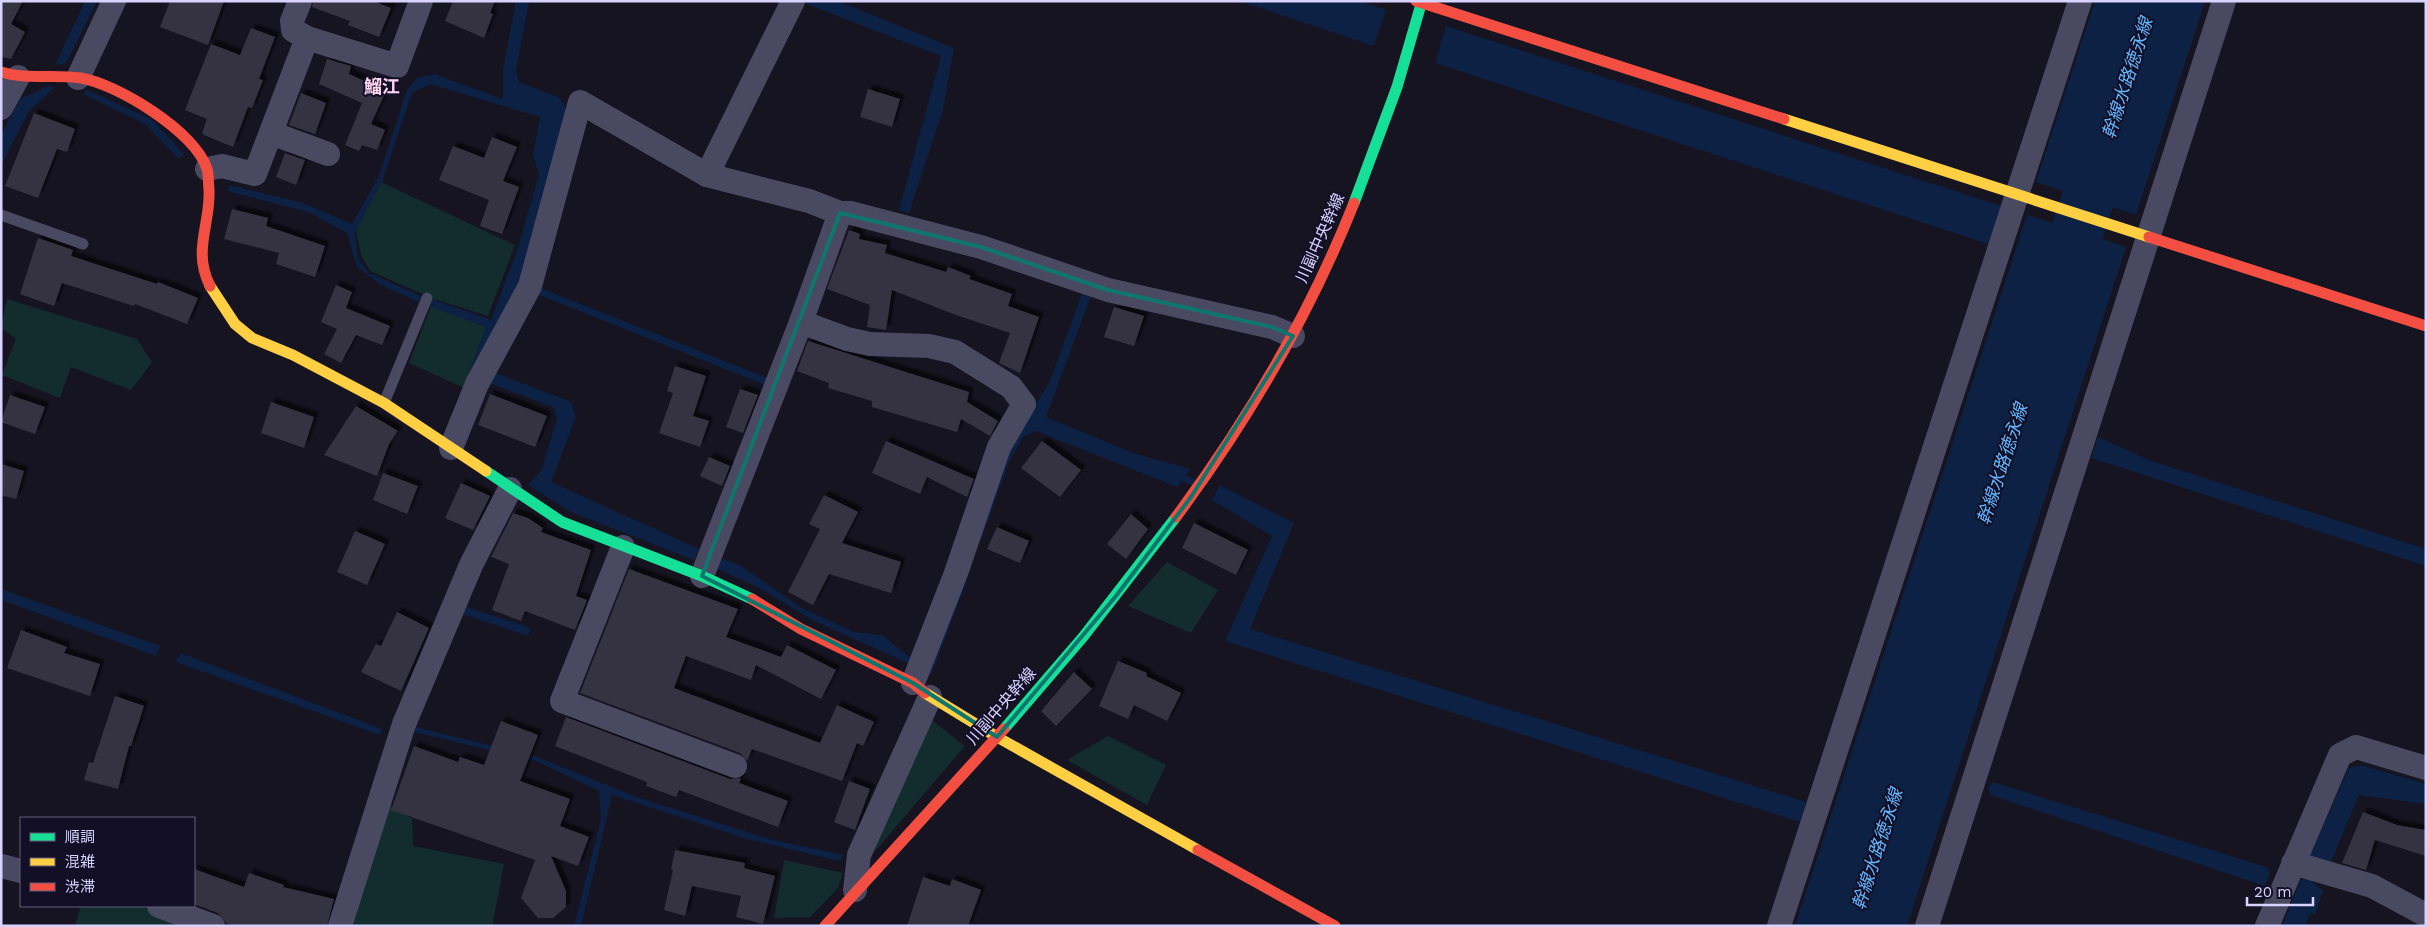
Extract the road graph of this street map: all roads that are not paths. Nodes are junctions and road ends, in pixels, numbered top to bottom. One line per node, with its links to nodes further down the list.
1 (114, 1): 10 (street)
2 (300, 1): 8 (street)
3 (421, 1): 8 (street)
4 (793, 1): 15 (street)
5 (2080, 1): 16 (street)
6 (2224, 1): 19 (street)
7 (1420, 2): 16 (street); 24 (street, 川副中央幹線)
8 (308, 38): 12 (street)
9 (10, 74): 10 (street); 11 (street)
10 (78, 78): 14 (street)
11 (1, 108)
12 (271, 133): 13 (street); 14 (street)
13 (328, 154)
14 (207, 169): 25 (street)
15 (707, 175): 17 (street); 26 (street)
16 (2017, 194): 19 (street); 44 (street)
17 (840, 213): 22 (street); 24 (street)
18 (1, 215): 20 (lane)
19 (2149, 237): 23 (street); 45 (street)
20 (83, 244)
21 (426, 298): 25 (lane)
22 (801, 322): 29 (street); 30 (street)
23 (2426, 326)
24 (1293, 336): 31 (street, 川副中央幹線)
25 (384, 403): 26 (street)
26 (451, 448): 27 (street)
27 (510, 489): 28 (street); 41 (street)
28 (623, 548): 29 (street); 32 (street)
29 (702, 576): 30 (street)
30 (921, 690): 31 (street); 37 (street)
31 (997, 737): 37 (street, 川副中央幹線); 43 (street)
32 (734, 766)
33 (2426, 768): 34 (street)
34 (2293, 863): 39 (street); 46 (street)
35 (1, 866): 36 (street)
36 (20, 871)
37 (855, 890): 42 (street, 川副中央幹線)
38 (162, 907): 40 (street)
39 (2426, 915)
40 (213, 926)
41 (340, 926)
42 (825, 926)
43 (1335, 926)
44 (1779, 926)
45 (1927, 926)
46 (2267, 926)

